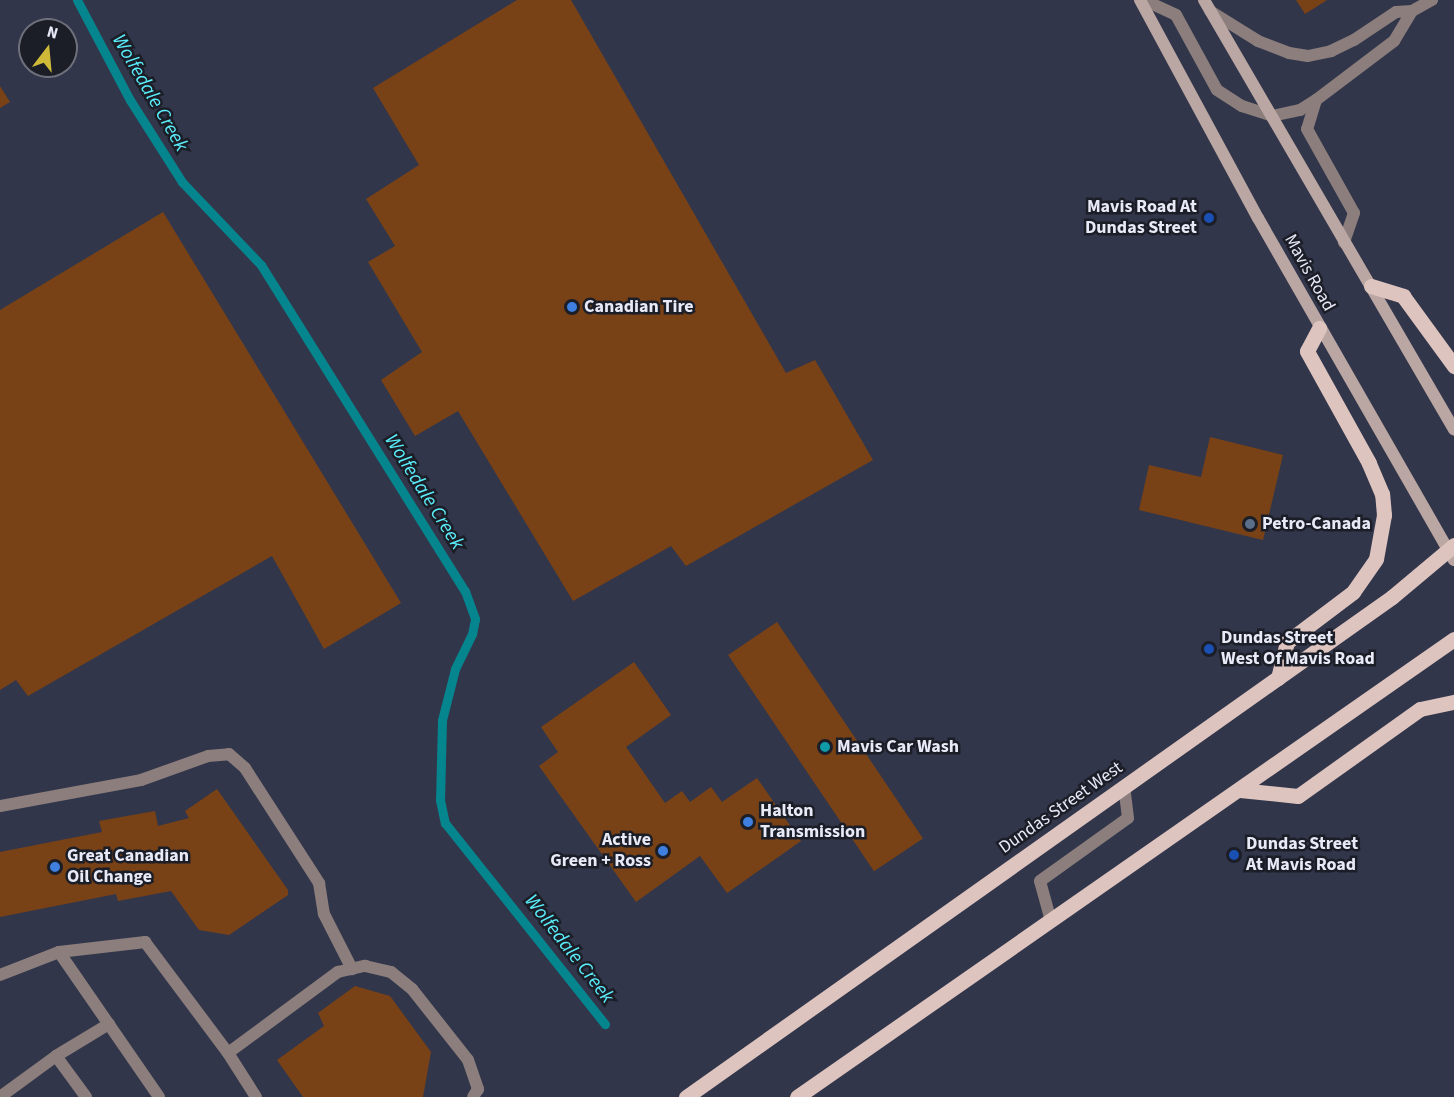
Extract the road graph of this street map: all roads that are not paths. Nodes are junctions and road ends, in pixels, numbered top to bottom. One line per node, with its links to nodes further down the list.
1 (1142, 0): 6 (lane); 9 (main road, Mavis Road)
2 (1432, 0): 4 (lane)
3 (1208, 5): 4 (lane); 6 (main road)
4 (1412, 11): 5 (lane)
5 (1316, 100): 6 (lane); 7 (lane)
6 (1272, 116): 7 (main road)
7 (1344, 242): 8 (main road)
8 (1371, 286): 10 (main road); 11 (main road)
9 (1319, 328): 12 (main road, Mavis Road); 14 (main road)
10 (1454, 366)
11 (1454, 430)
12 (1452, 551): 14 (main road, Dundas Street West)
13 (1454, 639): 17 (main road)
14 (1278, 678): 16 (main road, Dundas Street West)
15 (1454, 702): 17 (main road)
16 (1124, 787): 19 (lane); 31 (main road, Dundas Street West)
17 (1240, 790): 19 (main road)
18 (0, 806): 21 (lane)
19 (1051, 921): 32 (main road)
20 (59, 952): 22 (lane); 23 (lane); 24 (lane)
21 (352, 969): 24 (lane); 30 (lane)
22 (0, 975)
23 (109, 1024): 25 (lane); 28 (lane)
24 (228, 1053): 29 (lane)
25 (56, 1056): 26 (lane); 27 (lane)
26 (0, 1097)
27 (86, 1097)
28 (159, 1097)
29 (256, 1097)
30 (473, 1097)
31 (686, 1097)
32 (798, 1097)

